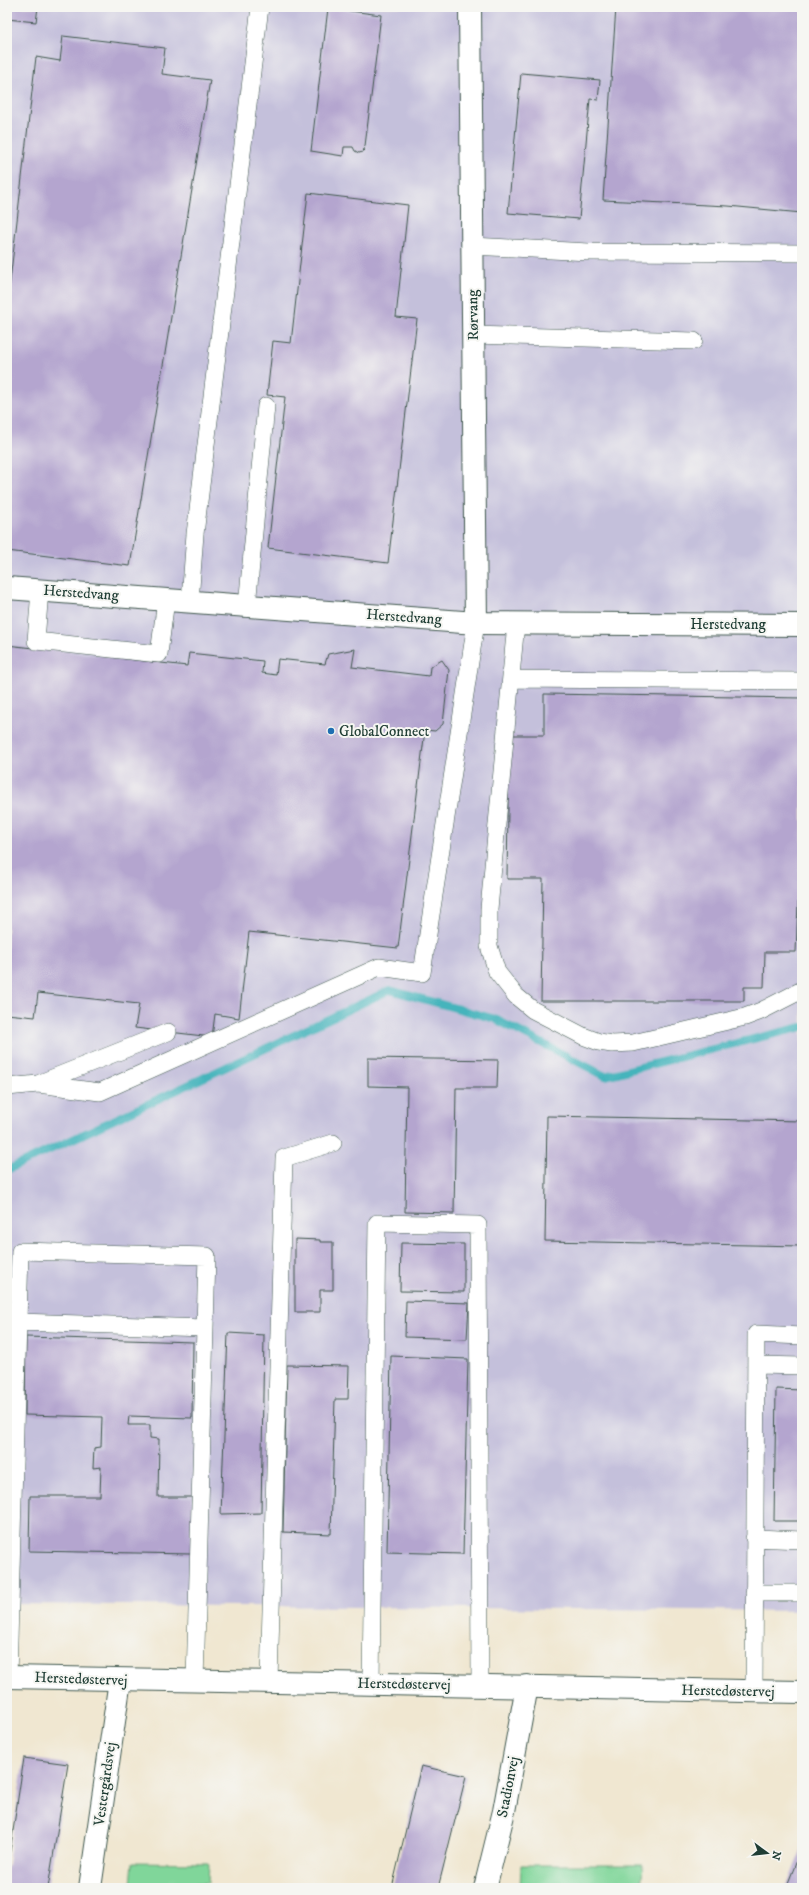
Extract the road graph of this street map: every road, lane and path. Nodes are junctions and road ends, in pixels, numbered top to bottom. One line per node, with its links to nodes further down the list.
1 (260, 7): 11 (lane)
2 (470, 7): 3 (street, Rørvang)
3 (472, 246): 4 (lane); 5 (street, Rørvang)
4 (802, 253)
5 (473, 335): 6 (lane); 13 (street, Rørvang)
6 (694, 341)
7 (266, 406): 12 (lane)
8 (7, 588): 9 (street, Herstedvang)
9 (40, 590): 10 (street, Herstedvang); 10 (lane)
10 (166, 600): 11 (street, Herstedvang)
11 (190, 602): 12 (street, Herstedvang)
12 (247, 606): 13 (street, Herstedvang)
13 (476, 623): 14 (street, Herstedvang); 20 (lane)
14 (516, 623): 15 (street, Herstedvang); 16 (lane)
15 (802, 625)
16 (512, 679): 17 (lane); 18 (lane)
17 (802, 681)
18 (802, 990)
19 (168, 1032): 20 (lane)
20 (38, 1084): 21 (lane)
21 (7, 1087)
22 (333, 1143): 35 (lane)
23 (18, 1322): 24 (lane); 24 (lane); 32 (lane)
24 (205, 1328): 34 (lane)
25 (802, 1336): 26 (lane)
26 (756, 1365): 27 (lane); 28 (lane)
27 (802, 1366)
28 (754, 1538): 29 (lane); 30 (lane)
29 (802, 1540)
30 (754, 1593): 31 (lane); 39 (lane)
31 (802, 1593)
32 (7, 1677): 33 (street, Herstedøstervej)
33 (120, 1680): 34 (street, Herstedøstervej); 41 (street, Vestergårdsvej)
34 (195, 1681): 35 (street, Herstedøstervej)
35 (269, 1681): 36 (street, Herstedøstervej)
36 (371, 1684): 37 (street, Herstedøstervej); 37 (lane)
37 (480, 1685): 38 (street, Herstedøstervej)
38 (527, 1686): 39 (street, Herstedøstervej); 42 (street, Stadionvej)
39 (754, 1692): 40 (street, Herstedøstervej)
40 (802, 1692)
41 (90, 1888)
42 (486, 1888)

